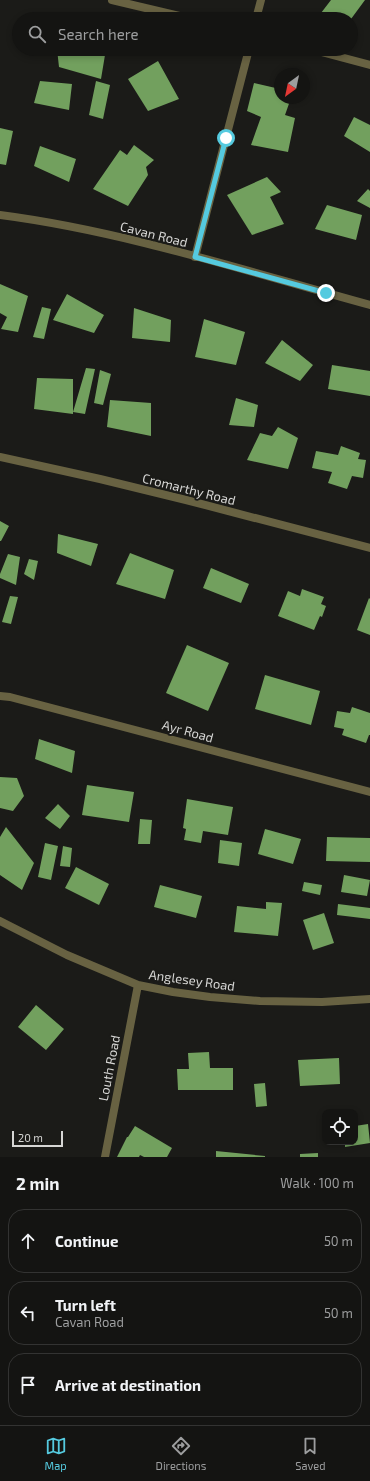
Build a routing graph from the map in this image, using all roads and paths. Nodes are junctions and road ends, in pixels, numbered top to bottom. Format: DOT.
graph roads {
  1 [pos="112,0"];
  2 [pos="261,0"];
  3 [pos="163,12"];
  4 [pos="258,12"];
  5 [pos="247,56"];
  6 [pos="336,56"];
  7 [pos="370,65"];
  8 [pos="0,215"];
  9 [pos="195,257"];
  10 [pos="370,305"];
  11 [pos="0,457"];
  12 [pos="370,548"];
  13 [pos="0,696"];
  14 [pos="370,792"];
  15 [pos="0,921"];
  16 [pos="138,985"];
  17 [pos="370,999"];
  18 [pos="105,1157"];
  1 -- 3 [label="street"];
  2 -- 4 [label="street"];
  5 -- 9 [label="street"];
  6 -- 7 [label="street"];
  8 -- 9 [label="street, Cavan Road"];
  9 -- 10 [label="street, Cavan Road"];
  11 -- 12 [label="street, Cromarthy Road"];
  13 -- 14 [label="street, Ayr Road"];
  15 -- 16 [label="street, Anglesey Road"];
  16 -- 17 [label="street, Anglesey Road"];
  16 -- 18 [label="street, Louth Road"];
}
